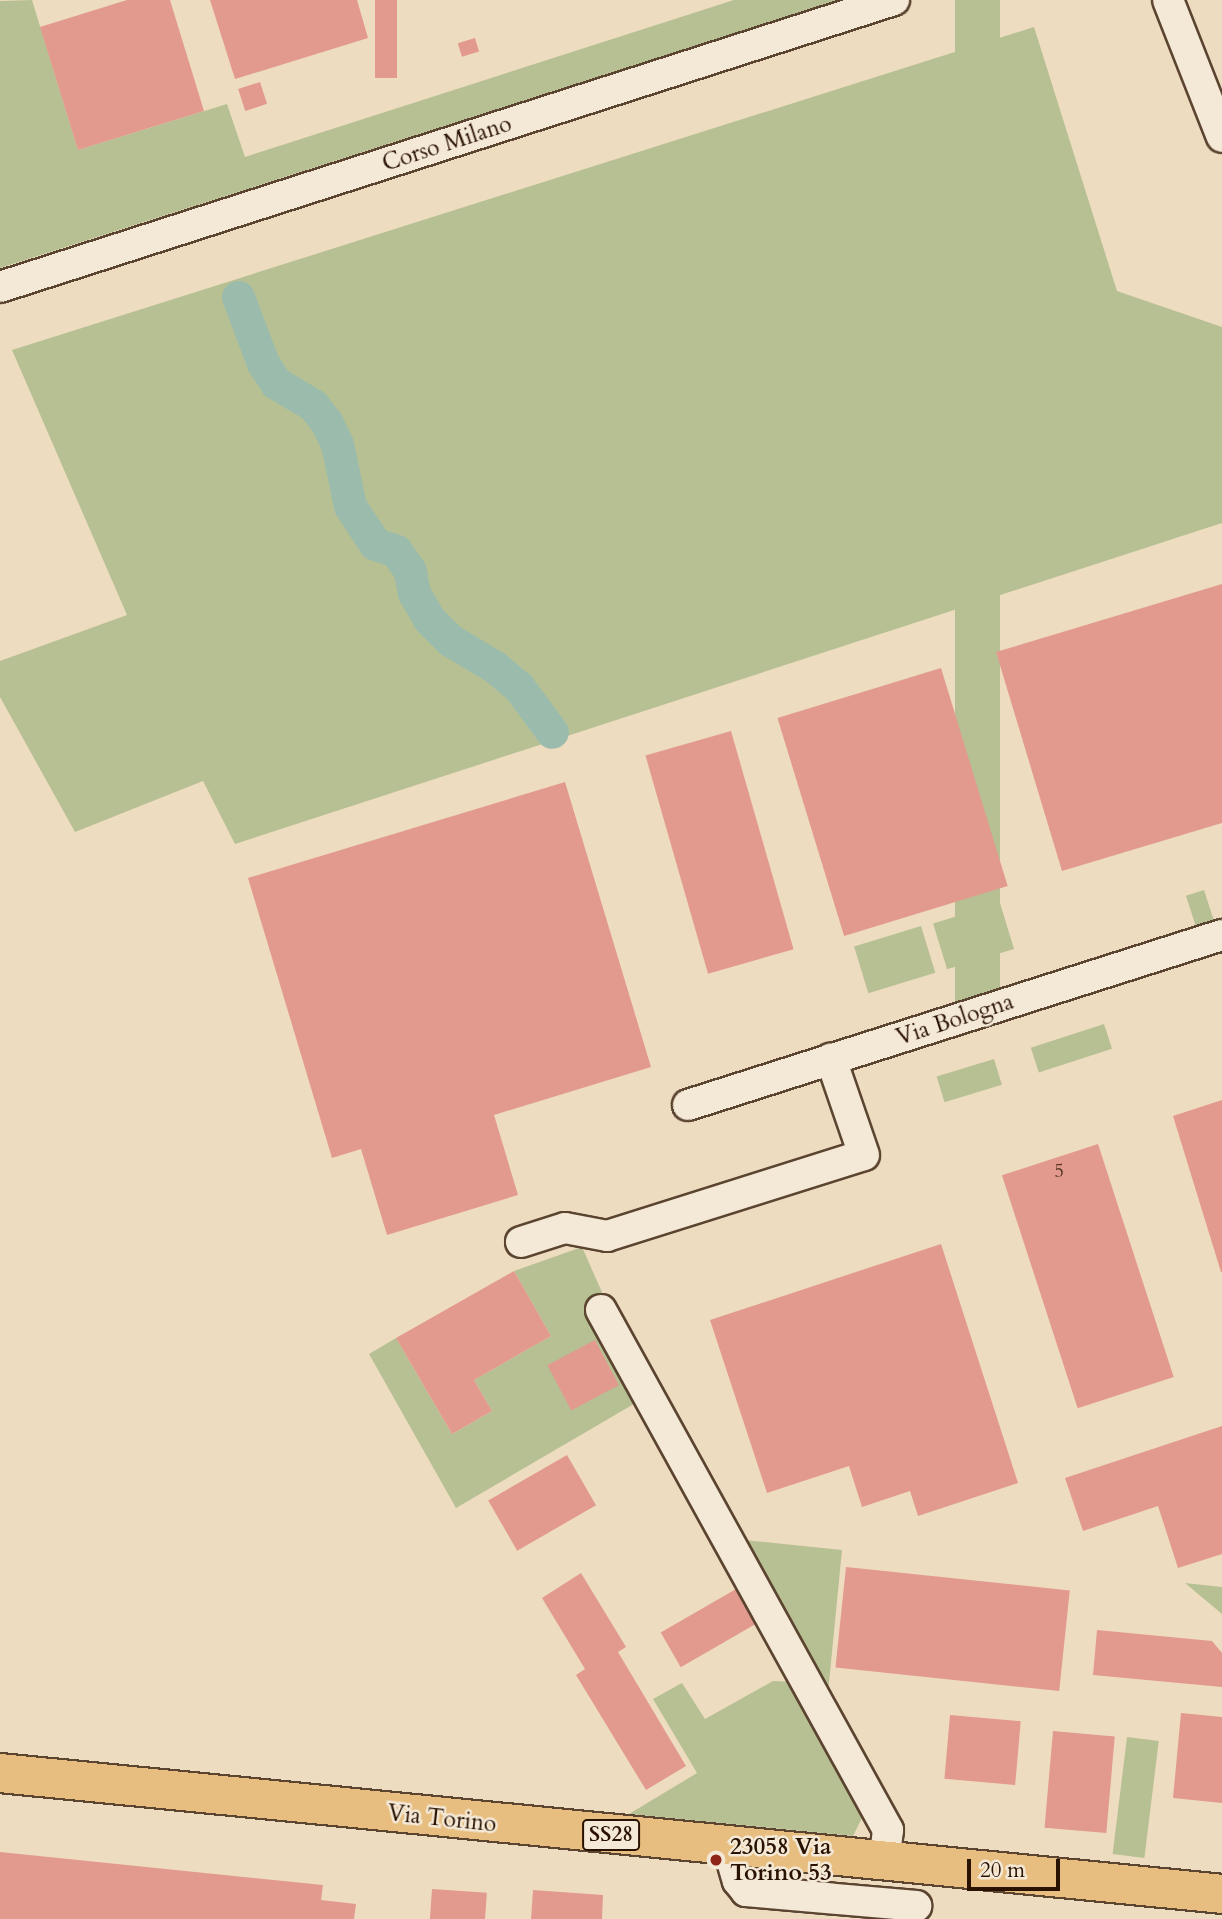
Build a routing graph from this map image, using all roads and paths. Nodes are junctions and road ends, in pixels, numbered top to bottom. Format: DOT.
graph roads {
  1 [pos="894,0"];
  2 [pos="1168,0"];
  3 [pos="1222,137"];
  4 [pos="0,287"];
  5 [pos="1222,934"];
  6 [pos="831,1059"];
  7 [pos="688,1105"];
  8 [pos="521,1242"];
  9 [pos="601,1310"];
  10 [pos="7,1772"];
  11 [pos="728,1847"];
  12 [pos="884,1861"];
  13 [pos="1222,1894"];
  14 [pos="916,1906"];
  1 -- 4 [label="street, Corso Milano"];
  2 -- 3 [label="street"];
  5 -- 6 [label="street, Via Bologna"];
  6 -- 7 [label="street, Via Bologna"];
  6 -- 8 [label="street"];
  9 -- 12 [label="street"];
  10 -- 11 [label="main road, Via Torino / SS28"];
  11 -- 12 [label="main road, Via Torino / SS28"];
  11 -- 14 [label="street"];
  12 -- 13 [label="main road, Via Torino / SS28"];
}
